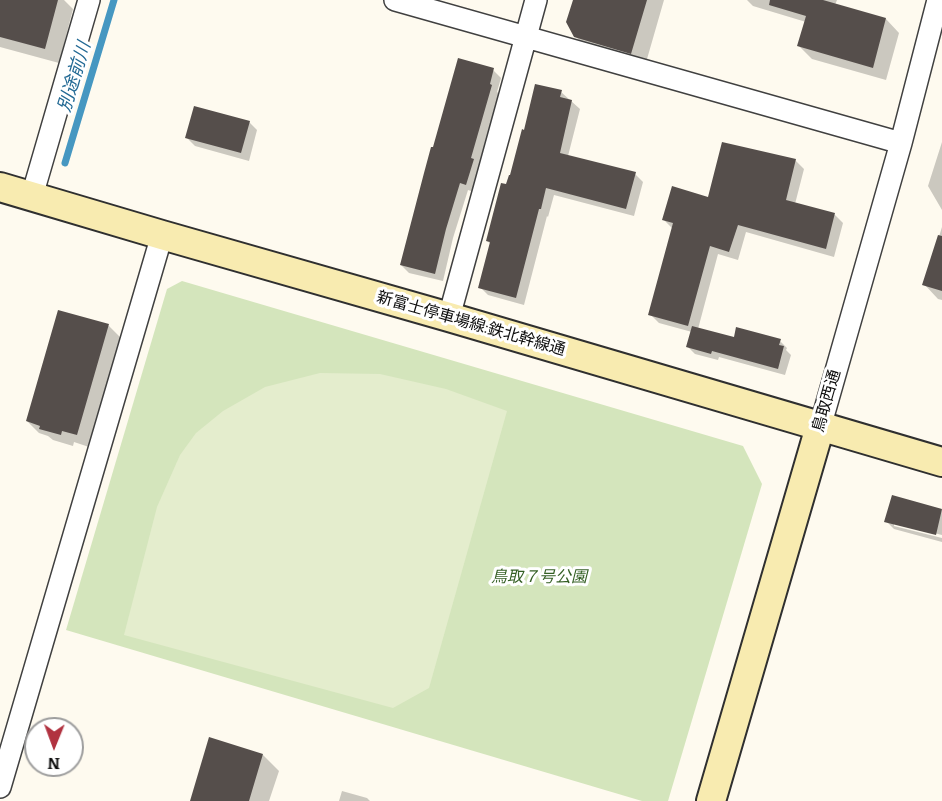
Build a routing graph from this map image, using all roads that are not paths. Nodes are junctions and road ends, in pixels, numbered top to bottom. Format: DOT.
graph roads {
  1 [pos="89,0"];
  2 [pos="395,0"];
  3 [pos="536,0"];
  4 [pos="938,0"];
  5 [pos="526,37"];
  6 [pos="901,143"];
  7 [pos="0,187"];
  8 [pos="32,196"];
  9 [pos="162,235"];
  10 [pos="449,317"];
  11 [pos="820,427"];
  12 [pos="942,462"];
  13 [pos="0,787"];
  14 [pos="711,801"];
  1 -- 8 [label="street"];
  2 -- 5 [label="street"];
  3 -- 5 [label="street"];
  4 -- 6 [label="street, 鳥取西通"];
  5 -- 6 [label="street"];
  5 -- 10 [label="street"];
  6 -- 11 [label="street, 鳥取西通"];
  7 -- 8 [label="main road, 新富士停車場線:鉄北幹線通"];
  8 -- 9 [label="main road, 新富士停車場線:鉄北幹線通"];
  9 -- 10 [label="main road, 新富士停車場線:鉄北幹線通"];
  9 -- 13 [label="street"];
  10 -- 11 [label="main road, 新富士停車場線:鉄北幹線通"];
  11 -- 12 [label="main road, 新富士停車場線:鉄北幹線通"];
  11 -- 14 [label="main road, 鳥取西通"];
}
